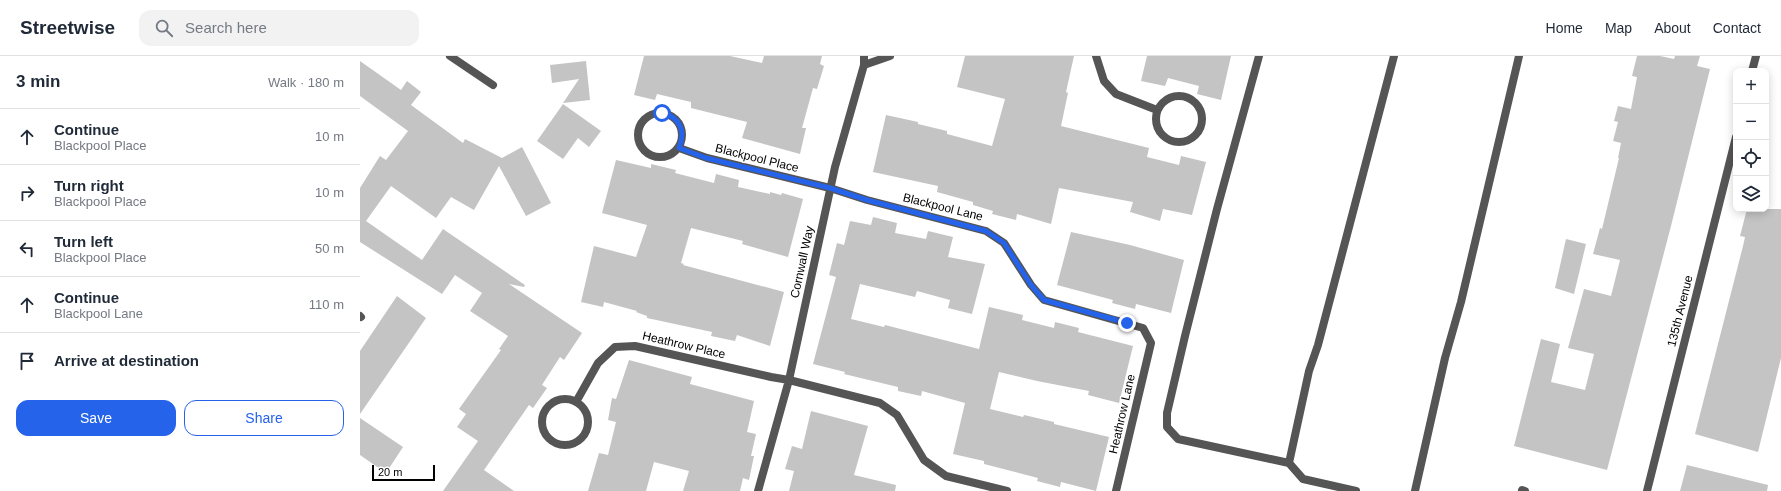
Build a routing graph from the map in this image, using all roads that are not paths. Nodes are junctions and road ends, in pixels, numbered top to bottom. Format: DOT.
graph roads {
  1 [pos="450,56"];
  2 [pos="864,56"];
  3 [pos="890,56"];
  4 [pos="1096,56"];
  5 [pos="1259,56"];
  6 [pos="1394,56"];
  7 [pos="1519,56"];
  8 [pos="1756,56"];
  9 [pos="864,65"];
  10 [pos="1753,68"];
  11 [pos="493,85"];
  12 [pos="1157,110"];
  13 [pos="1735,140"];
  14 [pos="679,148"];
  15 [pos="830,188"];
  16 [pos="1151,342"];
  17 [pos="789,380"];
  18 [pos="576,402"];
  19 [pos="1289,463"];
  20 [pos="758,491"];
  21 [pos="1006,491"];
  22 [pos="1116,491"];
  23 [pos="1356,491"];
  24 [pos="1415,491"];
  25 [pos="1647,491"];
  1 -- 11 [label="street"];
  2 -- 9 [label="street, Cornwall Way"];
  3 -- 9 [label="street"];
  4 -- 12 [label="street"];
  5 -- 19 [label="street"];
  6 -- 19 [label="street"];
  7 -- 24 [label="street"];
  8 -- 10 [label="street"];
  9 -- 15 [label="street, Cornwall Way"];
  12 -- 12 [label="street"];
  13 -- 25 [label="street, 135th Avenue"];
  14 -- 14 [label="street"];
  14 -- 15 [label="street, Blackpool Place"];
  15 -- 16 [label="street, Blackpool Lane"];
  15 -- 17 [label="street, Cornwall Way"];
  16 -- 22 [label="street, Heathrow Lane"];
  17 -- 18 [label="street, Heathrow Place"];
  17 -- 20 [label="street, Cornwall Way"];
  17 -- 21 [label="street"];
  18 -- 18 [label="street"];
  19 -- 23 [label="street"];
}
